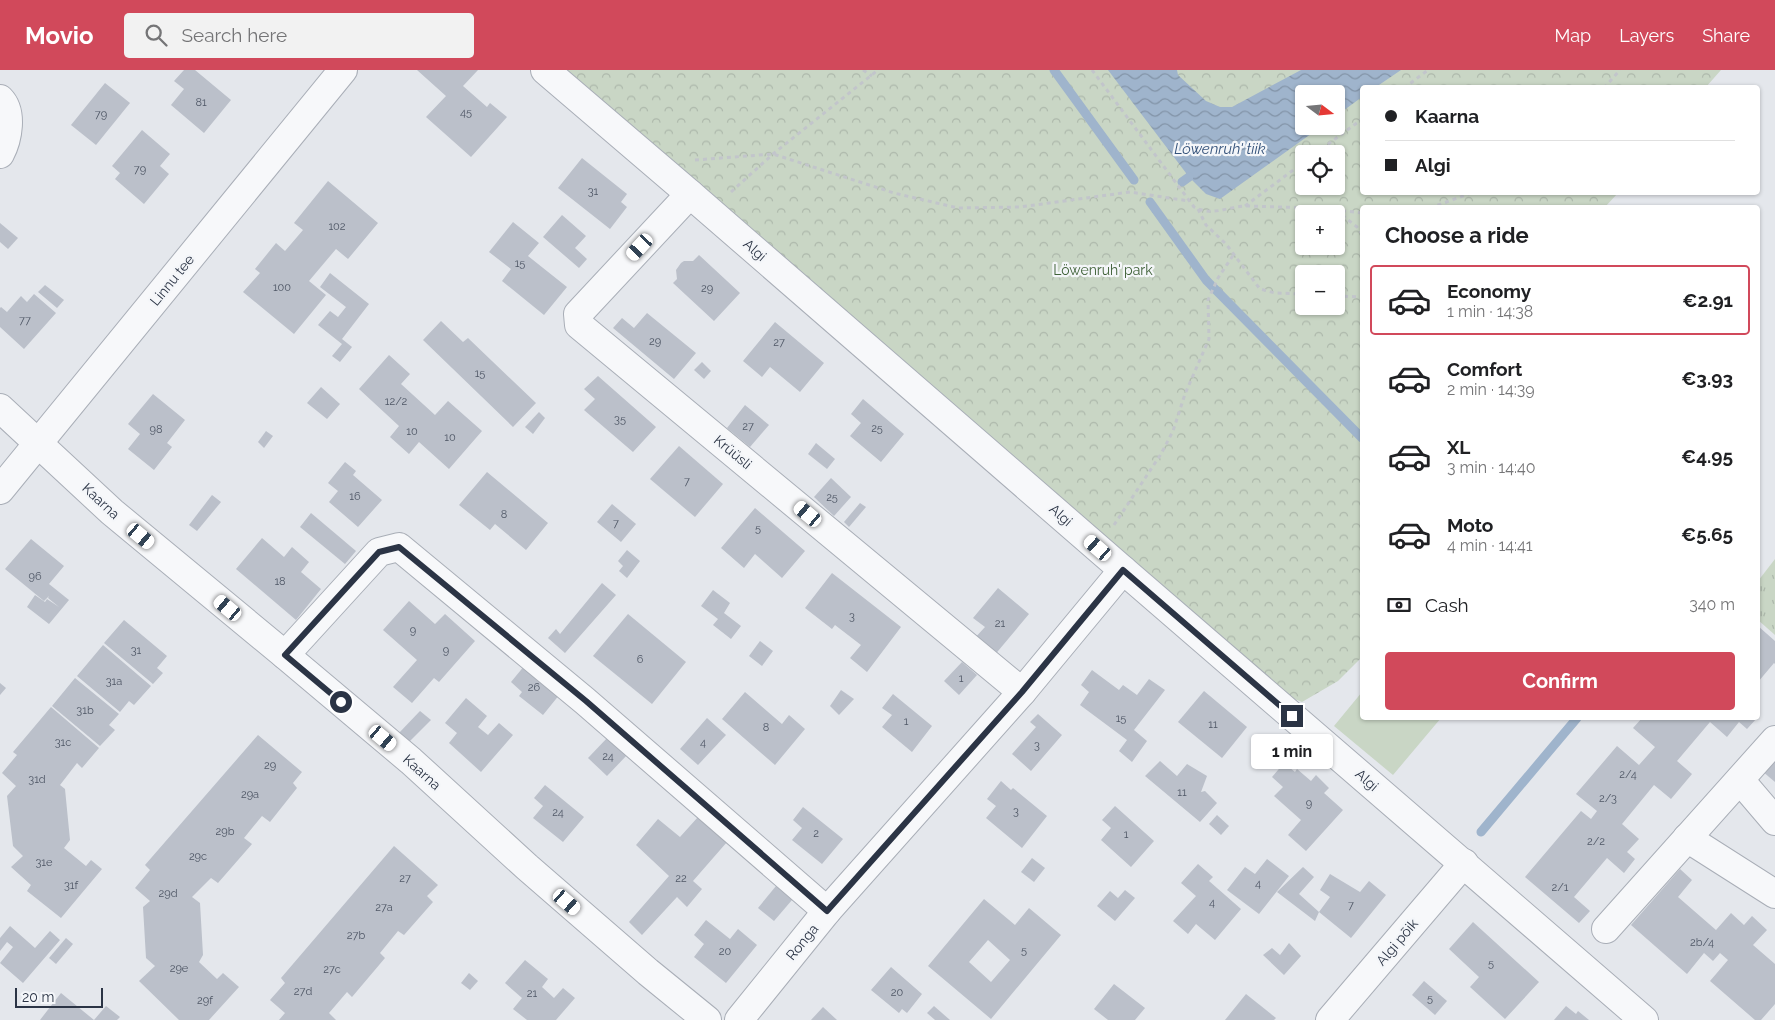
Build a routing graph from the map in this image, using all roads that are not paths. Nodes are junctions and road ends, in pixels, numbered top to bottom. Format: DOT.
graph roads {
  1 [pos="343,70"];
  2 [pos="545,70"];
  3 [pos="0,98"];
  4 [pos="0,154"];
  5 [pos="690,194"];
  6 [pos="0,408"];
  7 [pos="40,443"];
  8 [pos="0,490"];
  9 [pos="1123,570"];
  10 [pos="285,655"];
  11 [pos="1022,692"];
  12 [pos="1775,740"];
  13 [pos="1740,780"];
  14 [pos="1775,822"];
  15 [pos="1687,838"];
  16 [pos="1464,863"];
  17 [pos="1775,894"];
  18 [pos="827,911"];
  19 [pos="1606,929"];
  20 [pos="707,1020"];
  21 [pos="739,1020"];
  22 [pos="1330,1020"];
  23 [pos="1644,1020"];
  1 -- 7 [label="street, Linnu tee"];
  2 -- 5 [label="street, Algi"];
  3 -- 4 [label="street"];
  5 -- 9 [label="street, Algi"];
  5 -- 11 [label="street, Krüüsli"];
  6 -- 7 [label="street, Kaarna"];
  7 -- 8 [label="street, Linnu tee"];
  7 -- 10 [label="street, Kaarna"];
  9 -- 11 [label="street, Ronga"];
  9 -- 16 [label="street, Algi"];
  10 -- 18 [label="street"];
  10 -- 20 [label="street, Kaarna"];
  11 -- 18 [label="street, Ronga"];
  12 -- 13 [label="street"];
  13 -- 14 [label="street"];
  13 -- 15 [label="street"];
  15 -- 17 [label="street"];
  15 -- 19 [label="street"];
  16 -- 22 [label="street, Algi põik"];
  16 -- 23 [label="street, Algi"];
  18 -- 21 [label="street, Ronga"];
}
